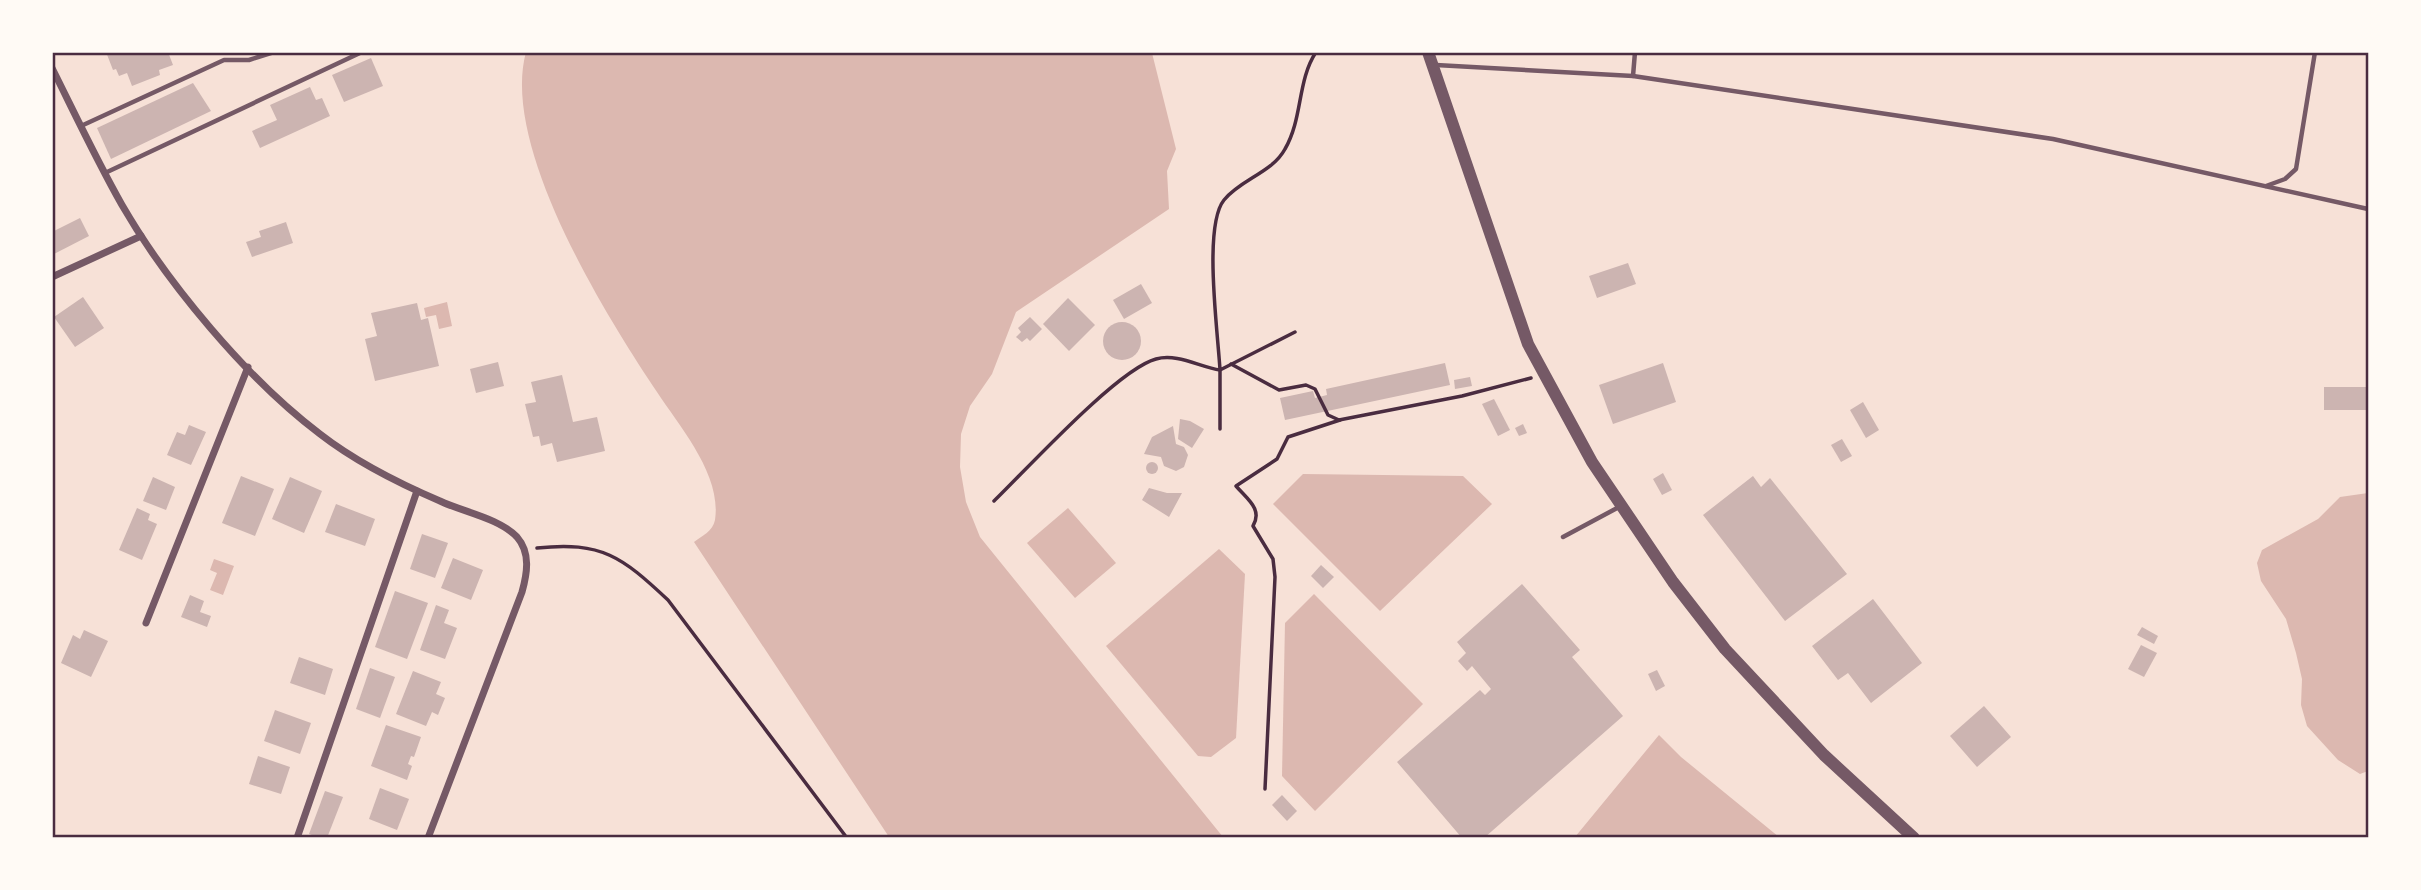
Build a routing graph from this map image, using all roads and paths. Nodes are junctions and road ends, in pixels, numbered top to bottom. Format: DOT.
graph roads {
  1 [pos="274,52"];
  2 [pos="362,52"];
  3 [pos="1316,52"];
  4 [pos="1635,52"];
  5 [pos="2315,52"];
  6 [pos="1430,59"];
  7 [pos="52,68"];
  8 [pos="1633,76"];
  9 [pos="81,125"];
  10 [pos="104,173"];
  11 [pos="2266,186"];
  12 [pos="2368,209"];
  13 [pos="141,236"];
  14 [pos="52,277"];
  15 [pos="1294,332"];
  16 [pos="1231,364"];
  17 [pos="248,367"];
  18 [pos="1220,370"];
  19 [pos="1543,375"];
  20 [pos="1340,420"];
  21 [pos="1220,429"];
  22 [pos="417,491"];
  23 [pos="994,501"];
  24 [pos="1620,506"];
  25 [pos="1563,537"];
  26 [pos="525,550"];
  27 [pos="146,623"];
  28 [pos="1265,789"];
  29 [pos="297,838"];
  30 [pos="428,838"];
  31 [pos="848,838"];
  32 [pos="1914,838"];
  1 -- 9 [label="lane"];
  2 -- 10 [label="lane"];
  3 -- 18 [label="path"];
  4 -- 8 [label="lane"];
  5 -- 11 [label="lane"];
  6 -- 8 [label="lane"];
  6 -- 19 [label="street"];
  7 -- 9 [label="street"];
  8 -- 11 [label="lane"];
  9 -- 10 [label="street"];
  10 -- 13 [label="street"];
  11 -- 12 [label="lane"];
  13 -- 14 [label="street"];
  13 -- 17 [label="street"];
  15 -- 16 [label="path"];
  16 -- 18 [label="path"];
  16 -- 20 [label="path"];
  17 -- 22 [label="street"];
  17 -- 27 [label="street"];
  18 -- 21 [label="path"];
  18 -- 23 [label="path"];
  19 -- 20 [label="path"];
  19 -- 24 [label="street"];
  20 -- 28 [label="path"];
  22 -- 26 [label="street"];
  22 -- 29 [label="street"];
  24 -- 25 [label="lane"];
  24 -- 32 [label="street"];
  26 -- 30 [label="street"];
  26 -- 31 [label="path"];
}
